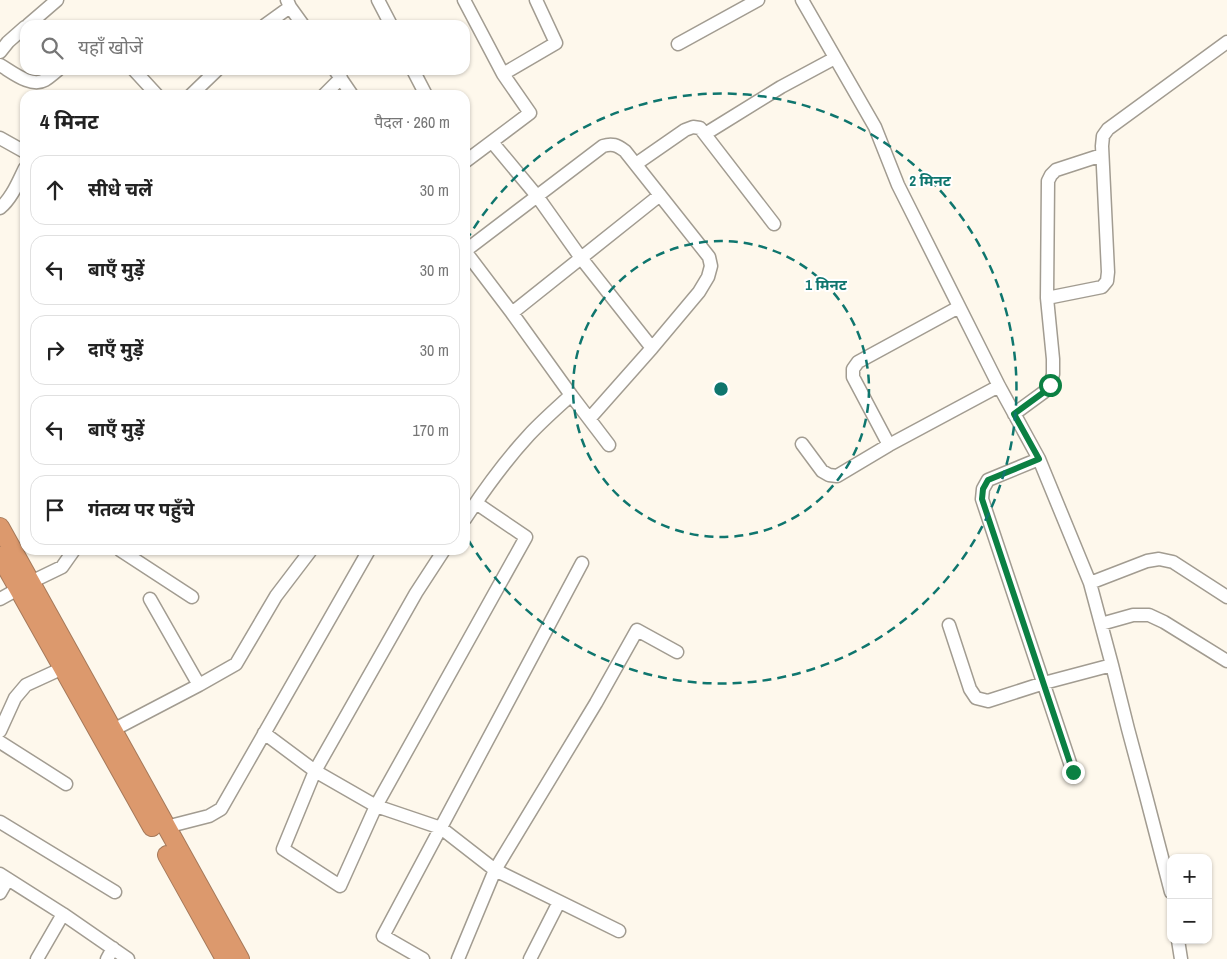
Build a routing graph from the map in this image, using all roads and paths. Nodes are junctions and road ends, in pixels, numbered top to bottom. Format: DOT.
graph roads {
  1 [pos="58,0"];
  2 [pos="378,0"];
  3 [pos="464,0"];
  4 [pos="536,0"];
  5 [pos="758,0"];
  6 [pos="802,0"];
  7 [pos="289,3"];
  8 [pos="33,20"];
  9 [pos="270,20"];
  10 [pos="300,20"];
  11 [pos="388,20"];
  12 [pos="20,31"];
  13 [pos="1227,42"];
  14 [pos="678,44"];
  15 [pos="0,52"];
  16 [pos="836,58"];
  17 [pos="0,65"];
  18 [pos="503,74"];
  19 [pos="52,75"];
  20 [pos="139,75"];
  21 [pos="212,75"];
  22 [pos="337,75"];
  23 [pos="339,75"];
  24 [pos="416,75"];
  25 [pos="152,90"];
  26 [pos="195,90"];
  27 [pos="327,90"];
  28 [pos="349,90"];
  29 [pos="423,90"];
  30 [pos="705,134"];
  31 [pos="0,138"];
  32 [pos="492,142"];
  33 [pos="20,149"];
  34 [pos="1102,155"];
  35 [pos="470,157"];
  36 [pos="636,164"];
  37 [pos="20,178"];
  38 [pos="660,195"];
  39 [pos="537,196"];
  40 [pos="0,208"];
  41 [pos="774,224"];
  42 [pos="470,247"];
  43 [pos="470,258"];
  44 [pos="581,258"];
  45 [pos="1047,298"];
  46 [pos="959,307"];
  47 [pos="512,313"];
  48 [pos="652,348"];
  49 [pos="998,386"];
  50 [pos="571,395"];
  51 [pos="1014,414"];
  52 [pos="590,418"];
  53 [pos="802,444"];
  54 [pos="609,445"];
  55 [pos="889,445"];
  56 [pos="1039,459"];
  57 [pos="476,503"];
  58 [pos="470,512"];
  59 [pos="0,527"];
  60 [pos="70,555"];
  61 [pos="128,555"];
  62 [pos="307,555"];
  63 [pos="366,555"];
  64 [pos="441,555"];
  65 [pos="0,556"];
  66 [pos="582,564"];
  67 [pos="1090,583"];
  68 [pos="25,585"];
  69 [pos="192,597"];
  70 [pos="1227,597"];
  71 [pos="0,599"];
  72 [pos="150,599"];
  73 [pos="1101,624"];
  74 [pos="949,625"];
  75 [pos="678,652"];
  76 [pos="1227,661"];
  77 [pos="1112,665"];
  78 [pos="62,668"];
  79 [pos="1044,683"];
  80 [pos="199,685"];
  81 [pos="113,730"];
  82 [pos="0,731"];
  83 [pos="264,734"];
  84 [pos="0,742"];
  85 [pos="314,771"];
  86 [pos="1073,772"];
  87 [pos="66,784"];
  88 [pos="376,806"];
  89 [pos="0,822"];
  90 [pos="166,827"];
  91 [pos="441,828"];
  92 [pos="495,870"];
  93 [pos="4,877"];
  94 [pos="1167,877"];
  95 [pos="115,892"];
  96 [pos="0,893"];
  97 [pos="559,902"];
  98 [pos="64,914"];
  99 [pos="619,931"];
  100 [pos="1179,944"];
  101 [pos="110,954"];
  102 [pos="38,959"];
  103 [pos="128,959"];
  104 [pos="225,959"];
  105 [pos="240,959"];
  106 [pos="423,959"];
  107 [pos="458,959"];
  108 [pos="530,959"];
  109 [pos="1181,959"];
  1 -- 8 [label="street"];
  2 -- 11 [label="street"];
  3 -- 18 [label="street"];
  4 -- 18 [label="street"];
  5 -- 14 [label="street"];
  6 -- 16 [label="street"];
  7 -- 9 [label="street"];
  7 -- 10 [label="street"];
  12 -- 15 [label="street"];
  13 -- 34 [label="street"];
  16 -- 30 [label="street"];
  16 -- 46 [label="street"];
  17 -- 19 [label="street"];
  18 -- 32 [label="street"];
  20 -- 25 [label="street"];
  21 -- 26 [label="street"];
  22 -- 27 [label="street"];
  23 -- 28 [label="street"];
  24 -- 29 [label="street"];
  30 -- 36 [label="street"];
  30 -- 41 [label="street"];
  31 -- 33 [label="street"];
  32 -- 35 [label="street"];
  32 -- 39 [label="street"];
  34 -- 45 [label="street"];
  34 -- 45 [label="street"];
  36 -- 38 [label="street"];
  36 -- 39 [label="street"];
  37 -- 40 [label="street"];
  38 -- 44 [label="street"];
  38 -- 48 [label="street"];
  39 -- 42 [label="street"];
  39 -- 44 [label="street"];
  43 -- 47 [label="street"];
  44 -- 47 [label="street"];
  44 -- 48 [label="street"];
  45 -- 51 [label="street"];
  46 -- 49 [label="street"];
  46 -- 55 [label="street"];
  47 -- 50 [label="street"];
  48 -- 52 [label="street"];
  49 -- 51 [label="street"];
  49 -- 55 [label="street"];
  50 -- 52 [label="street"];
  50 -- 57 [label="street"];
  51 -- 56 [label="street"];
  52 -- 54 [label="street"];
  53 -- 55 [label="street"];
  56 -- 67 [label="street"];
  56 -- 79 [label="street"];
  57 -- 58 [label="street"];
  57 -- 88 [label="street"];
  59 -- 68 [label="highway"];
  60 -- 68 [label="street"];
  61 -- 69 [label="street"];
  62 -- 80 [label="street"];
  63 -- 83 [label="street"];
  64 -- 85 [label="street"];
  65 -- 68 [label="highway"];
  66 -- 91 [label="street"];
  67 -- 70 [label="street"];
  67 -- 73 [label="street"];
  68 -- 71 [label="street"];
  68 -- 78 [label="highway"];
  68 -- 81 [label="highway"];
  72 -- 80 [label="street"];
  73 -- 76 [label="street"];
  73 -- 77 [label="street"];
  74 -- 79 [label="street"];
  75 -- 92 [label="street"];
  77 -- 79 [label="street"];
  77 -- 94 [label="street"];
  78 -- 82 [label="street"];
  78 -- 104 [label="highway"];
  79 -- 86 [label="street"];
  80 -- 81 [label="street"];
  81 -- 90 [label="highway"];
  83 -- 85 [label="street"];
  83 -- 90 [label="street"];
  84 -- 87 [label="street"];
  85 -- 88 [label="street"];
  85 -- 88 [label="street"];
  88 -- 91 [label="street"];
  89 -- 95 [label="street"];
  90 -- 105 [label="highway"];
  91 -- 92 [label="street"];
  91 -- 106 [label="street"];
  92 -- 97 [label="street"];
  92 -- 107 [label="street"];
  93 -- 96 [label="street"];
  93 -- 98 [label="street"];
  97 -- 99 [label="street"];
  97 -- 108 [label="street"];
  98 -- 101 [label="street"];
  98 -- 102 [label="street"];
  100 -- 109 [label="street"];
  101 -- 103 [label="street"];
}
